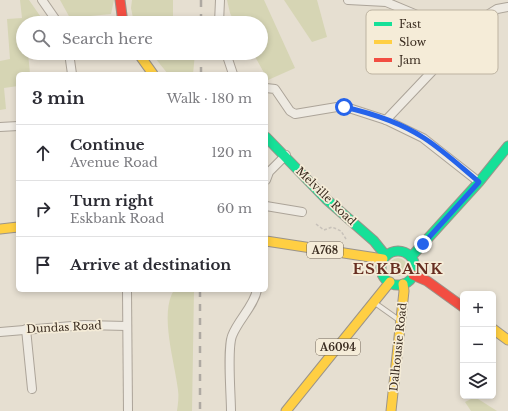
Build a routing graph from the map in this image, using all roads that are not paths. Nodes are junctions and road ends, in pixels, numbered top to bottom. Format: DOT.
graph roads {
  1 [pos="42,0"];
  2 [pos="120,0"];
  3 [pos="220,0"];
  4 [pos="348,0"];
  5 [pos="508,7"];
  6 [pos="405,10"];
  7 [pos="495,10"];
  8 [pos="53,16"];
  9 [pos="122,16"];
  10 [pos="219,16"];
  11 [pos="70,60"];
  12 [pos="143,60"];
  13 [pos="228,60"];
  14 [pos="72,72"];
  15 [pos="152,72"];
  16 [pos="232,72"];
  17 [pos="430,74"];
  18 [pos="268,88"];
  19 [pos="386,120"];
  20 [pos="16,126"];
  21 [pos="0,127"];
  22 [pos="268,139"];
  23 [pos="508,146"];
  24 [pos="286,155"];
  25 [pos="268,175"];
  26 [pos="479,182"];
  27 [pos="268,206"];
  28 [pos="302,212"];
  29 [pos="16,227"];
  30 [pos="0,228"];
  31 [pos="268,241"];
  32 [pos="411,257"];
  33 [pos="385,258"];
  34 [pos="413,275"];
  35 [pos="390,282"];
  36 [pos="403,284"];
  37 [pos="127,292"];
  38 [pos="256,292"];
  39 [pos="374,302"];
  40 [pos="460,305"];
  41 [pos="401,322"];
  42 [pos="127,326"];
  43 [pos="26,329"];
  44 [pos="496,331"];
  45 [pos="0,332"];
  46 [pos="508,340"];
  47 [pos="32,389"];
  48 [pos="128,411"];
  49 [pos="231,411"];
  50 [pos="286,411"];
  51 [pos="391,411"];
  1 -- 8 [label="street"];
  2 -- 9 [label="main road"];
  3 -- 10 [label="street"];
  4 -- 6 [label="street"];
  5 -- 7 [label="street"];
  11 -- 14 [label="street"];
  12 -- 15 [label="main road"];
  13 -- 16 [label="street"];
  17 -- 19 [label="street"];
  18 -- 19 [label="street"];
  19 -- 26 [label="street"];
  20 -- 21 [label="street"];
  22 -- 24 [label="main road, Melville Road"];
  23 -- 26 [label="main road"];
  24 -- 25 [label="street"];
  24 -- 33 [label="main road, Melville Road"];
  26 -- 32 [label="main road"];
  27 -- 28 [label="street"];
  29 -- 30 [label="main road"];
  31 -- 33 [label="main road, A768"];
  32 -- 33 [label="main road"];
  32 -- 34 [label="main road"];
  33 -- 35 [label="main road"];
  34 -- 36 [label="main road"];
  34 -- 40 [label="main road"];
  35 -- 36 [label="main road"];
  35 -- 39 [label="main road, A6094"];
  36 -- 41 [label="main road, Dalhousie Road"];
  37 -- 42 [label="street"];
  38 -- 49 [label="street"];
  39 -- 41 [label="lane"];
  39 -- 50 [label="main road, A6094"];
  41 -- 51 [label="main road, Dalhousie Road"];
  42 -- 43 [label="street, Dundas Road"];
  42 -- 48 [label="street"];
  43 -- 45 [label="street, Dundas Road"];
  43 -- 47 [label="street"];
  44 -- 46 [label="main road"];
}
